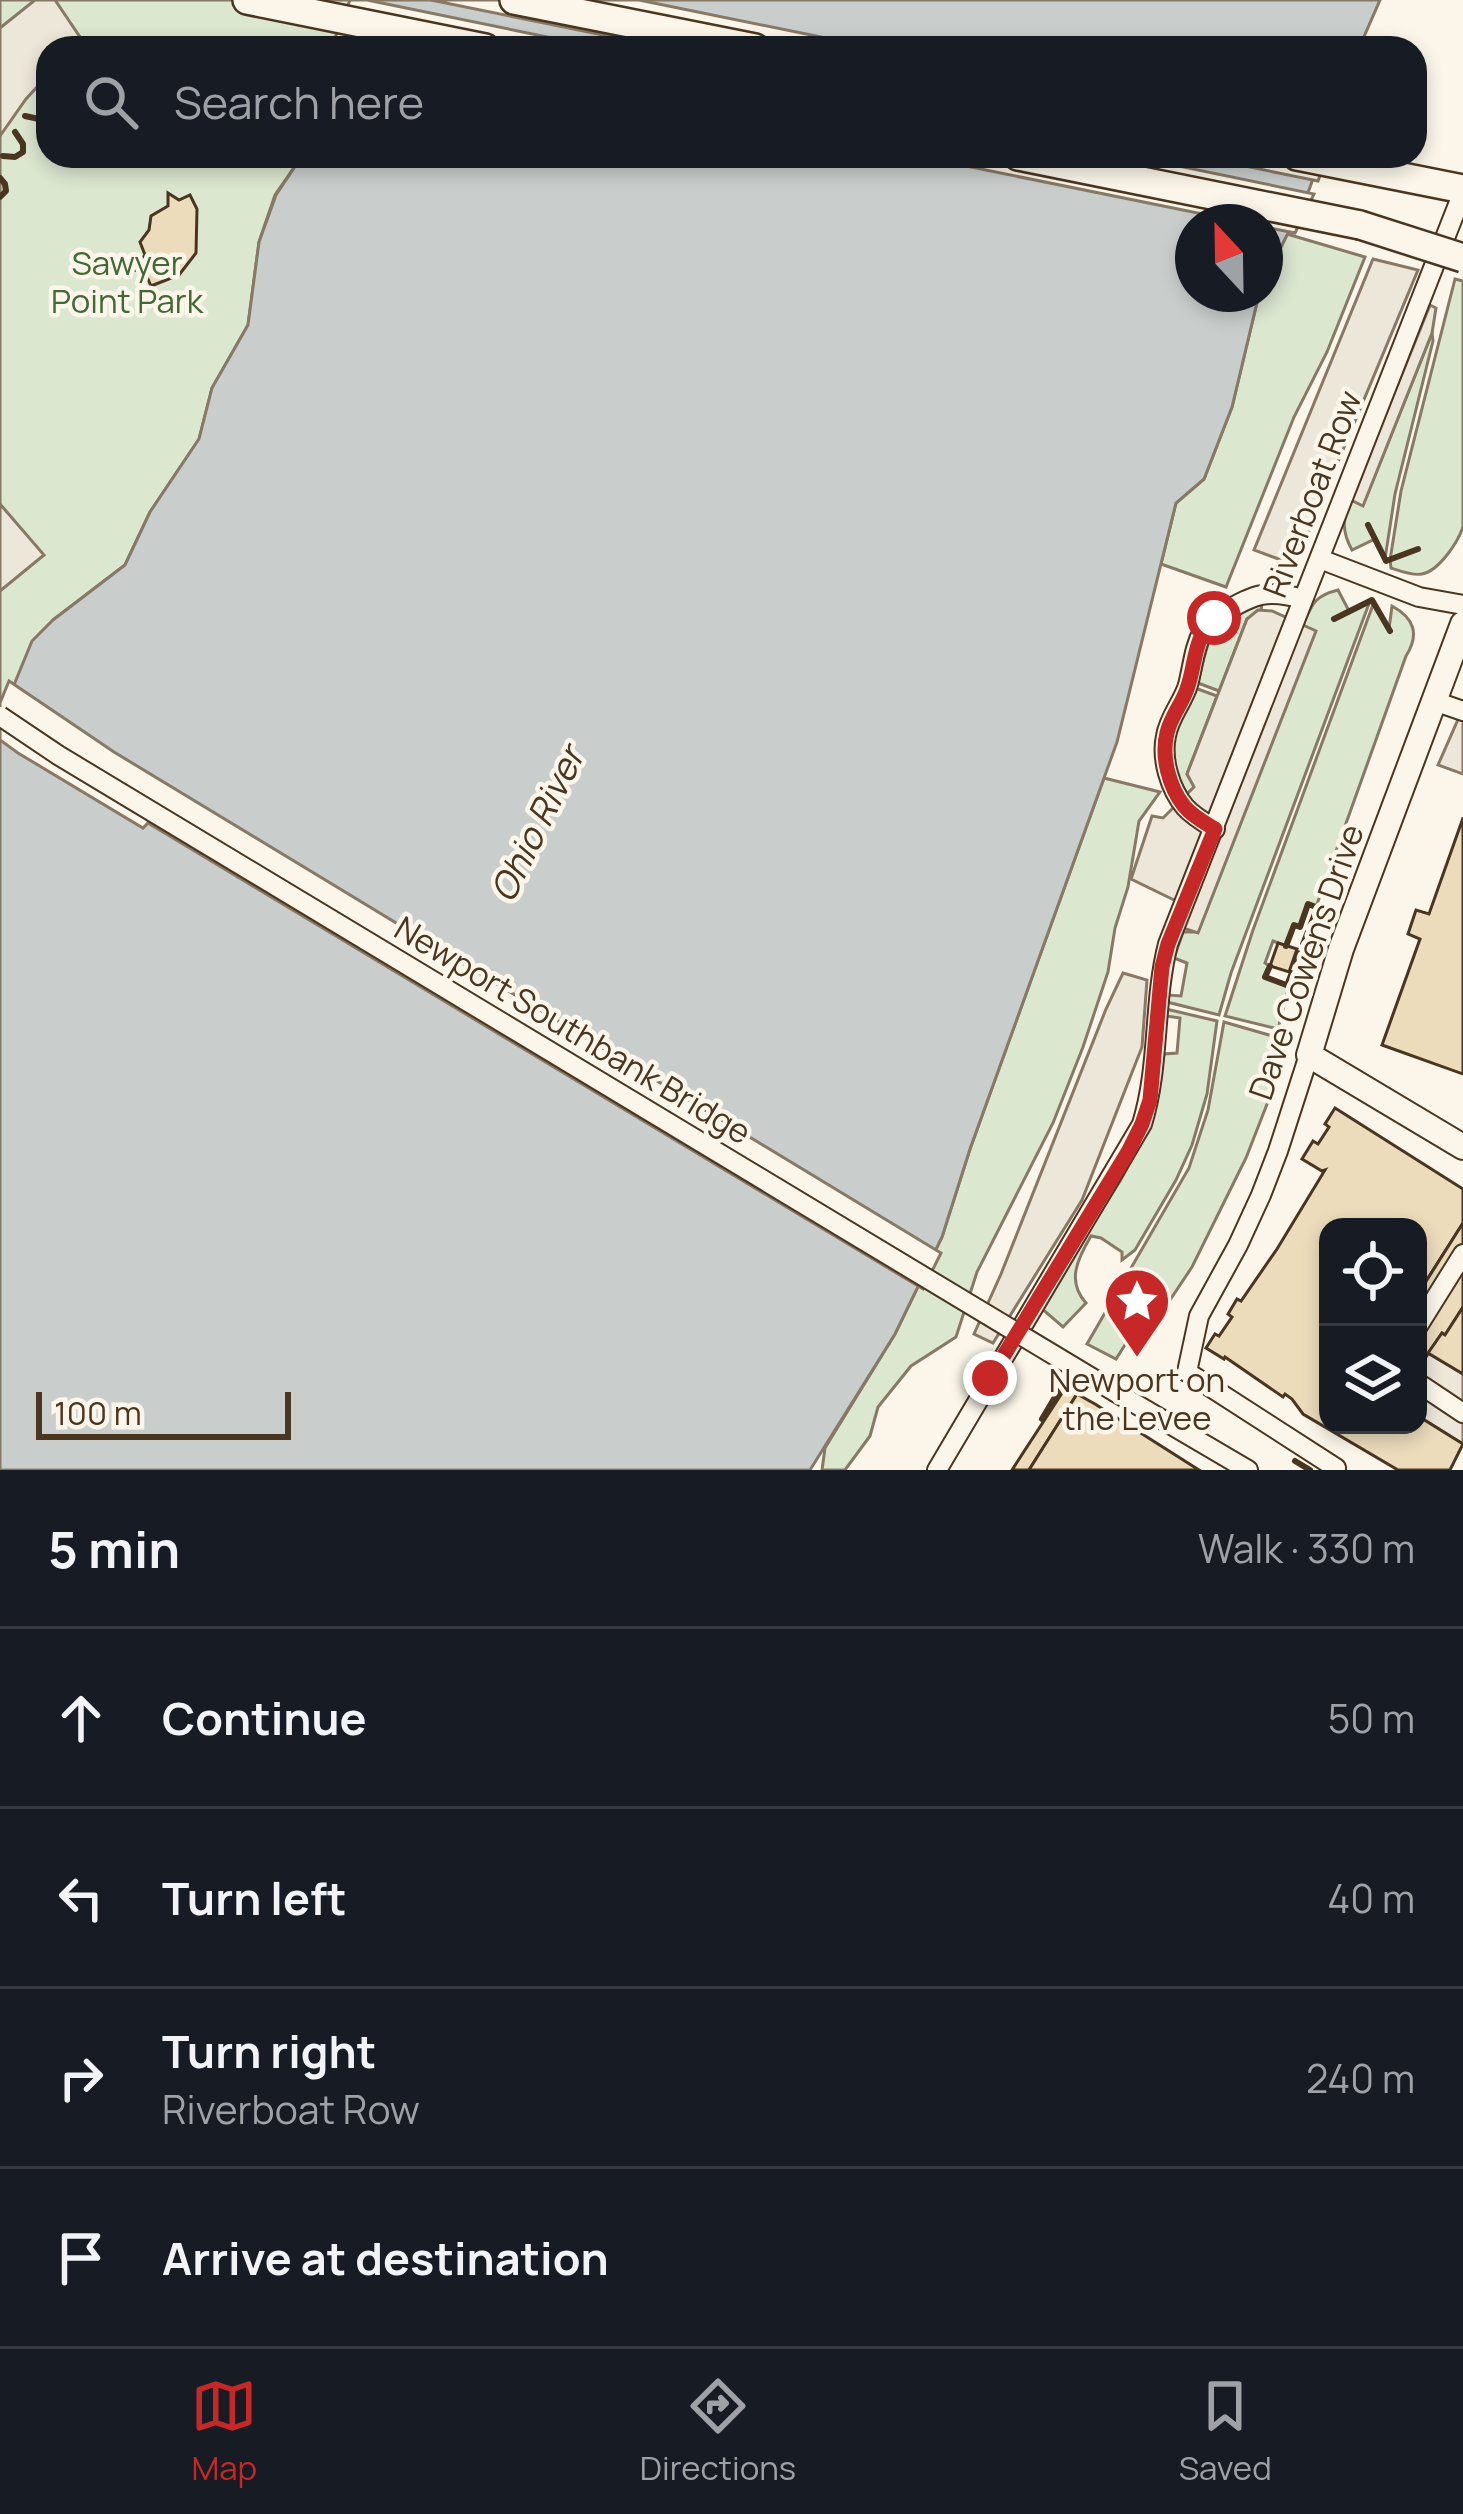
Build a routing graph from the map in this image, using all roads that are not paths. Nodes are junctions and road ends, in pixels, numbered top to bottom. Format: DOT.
graph roads {
  1 [pos="248,0"];
  2 [pos="514,0"];
  3 [pos="426,36"];
  4 [pos="695,36"];
  5 [pos="1077,168"];
  6 [pos="1356,168"];
  7 [pos="1463,190"];
  8 [pos="1360,225"];
  9 [pos="1463,248"];
  10 [pos="1463,258"];
  11 [pos="1320,559"];
  12 [pos="1303,599"];
  13 [pos="1463,604"];
  14 [pos="1463,624"];
  15 [pos="1434,701"];
  16 [pos="1463,711"];
  17 [pos="0,716"];
  18 [pos="1215,829"];
  19 [pos="1309,1055"];
  20 [pos="1461,1140"];
  21 [pos="1463,1254"];
  22 [pos="1427,1312"];
  23 [pos="1427,1389"];
  24 [pos="1463,1413"];
  25 [pos="1242,1466"];
  26 [pos="1336,1468"];
  27 [pos="937,1470"];
  1 -- 3 [label="highway"];
  2 -- 4 [label="highway"];
  5 -- 8 [label="highway"];
  6 -- 7 [label="highway"];
  7 -- 11 [label="street, Riverboat Row"];
  8 -- 9 [label="highway, bridge"];
  8 -- 10 [label="highway, bridge"];
  11 -- 12 [label="street, Riverboat Row"];
  11 -- 13 [label="street"];
  12 -- 18 [label="street, Riverboat Row"];
  12 -- 18 [label="street"];
  14 -- 15 [label="main road, Dave Cowens Drive"];
  15 -- 16 [label="street"];
  15 -- 19 [label="main road, Dave Cowens Drive"];
  17 -- 25 [label="street, Newport Southbank Bridge, bridge"];
  18 -- 27 [label="street, Riverboat Row"];
  19 -- 20 [label="main road"];
  19 -- 26 [label="street, Dave Cowens Drive"];
  21 -- 22 [label="street"];
  23 -- 24 [label="street"];
}
